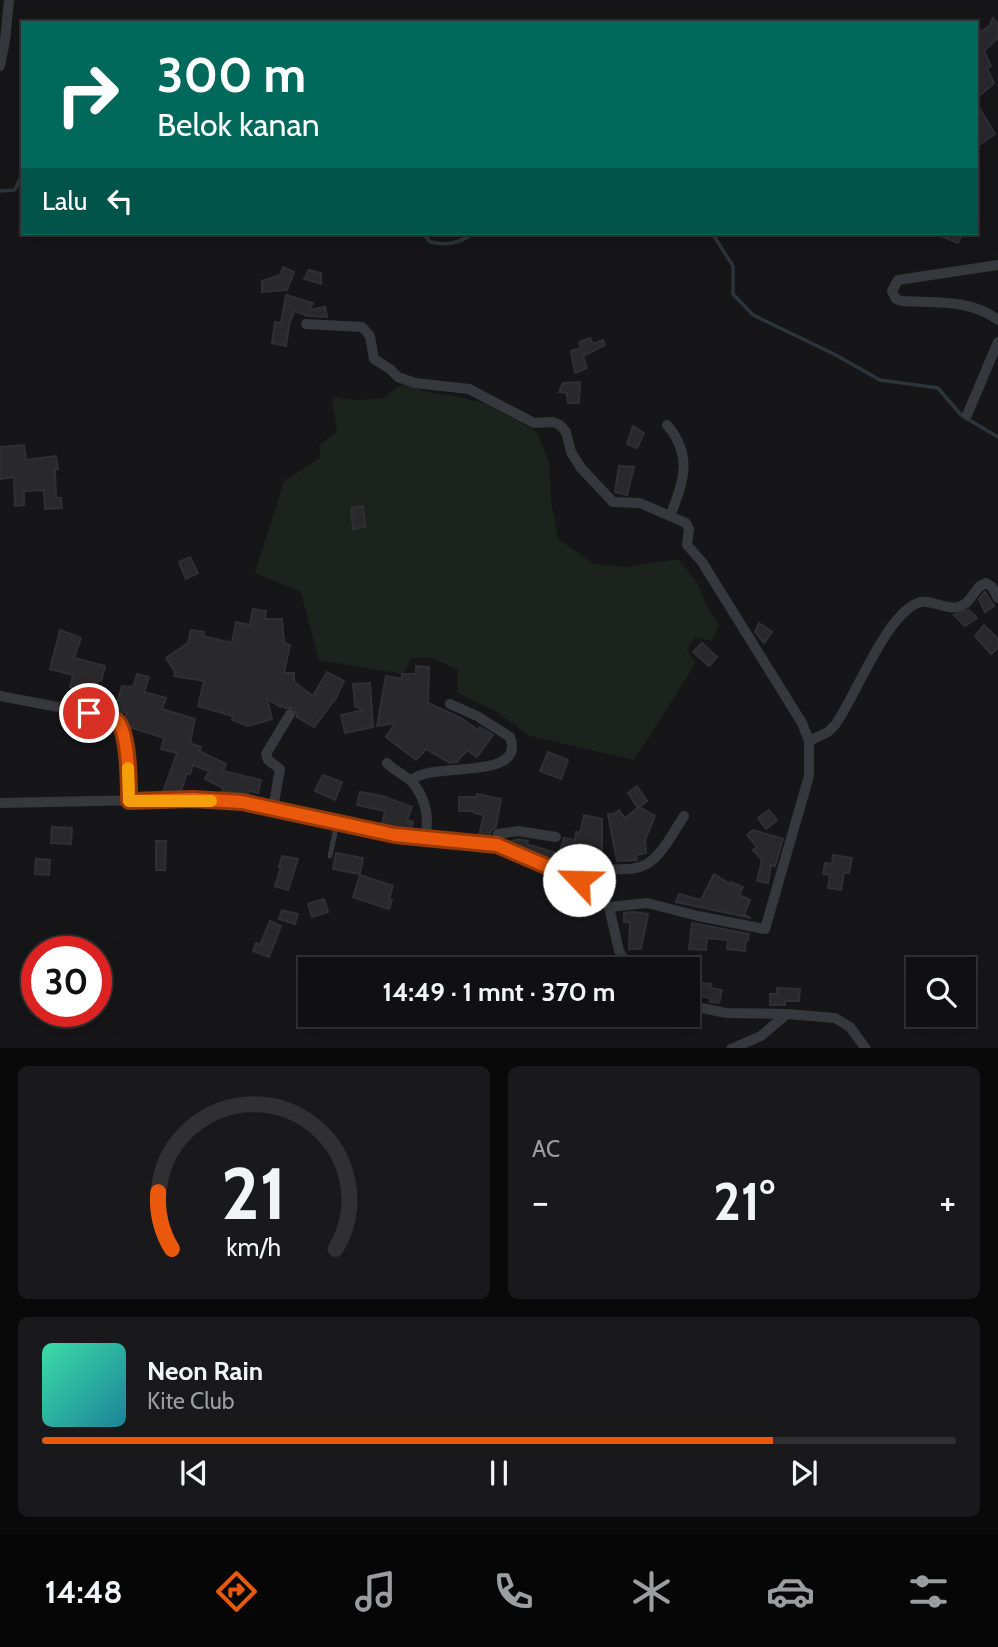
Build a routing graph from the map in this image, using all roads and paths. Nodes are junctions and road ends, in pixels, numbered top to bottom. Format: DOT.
graph roads {
  1 [pos="9,0"];
  2 [pos="0,66"];
  3 [pos="998,265"];
  4 [pos="998,320"];
  5 [pos="306,324"];
  6 [pos="998,342"];
  7 [pos="967,415"];
  8 [pos="667,425"];
  9 [pos="670,516"];
  10 [pos="998,598"];
  11 [pos="0,696"];
  12 [pos="450,704"];
  13 [pos="290,714"];
  14 [pos="809,741"];
  15 [pos="387,763"];
  16 [pos="411,781"];
  17 [pos="129,801"];
  18 [pos="0,803"];
  19 [pos="273,808"];
  20 [pos="684,816"];
  21 [pos="337,824"];
  22 [pos="556,837"];
  23 [pos="425,839"];
  24 [pos="497,845"];
  25 [pos="330,856"];
  26 [pos="579,880"];
  27 [pos="609,907"];
  28 [pos="622,957"];
  29 [pos="700,1008"];
  30 [pos="787,1014"];
  31 [pos="731,1048"];
  32 [pos="866,1048"];
  1 -- 2 [label="street"];
  3 -- 4 [label="street"];
  5 -- 9 [label="street"];
  6 -- 7 [label="street"];
  8 -- 9 [label="street"];
  9 -- 14 [label="street"];
  10 -- 14 [label="street"];
  11 -- 17 [label="street"];
  12 -- 16 [label="street"];
  13 -- 19 [label="street"];
  14 -- 27 [label="street"];
  15 -- 16 [label="street"];
  16 -- 23 [label="street"];
  17 -- 18 [label="street"];
  17 -- 19 [label="street"];
  19 -- 21 [label="street"];
  20 -- 26 [label="street"];
  21 -- 23 [label="street"];
  21 -- 25 [label="lane"];
  22 -- 24 [label="street"];
  23 -- 24 [label="street"];
  24 -- 26 [label="street"];
  26 -- 27 [label="street"];
  27 -- 28 [label="street"];
  29 -- 30 [label="street"];
  30 -- 31 [label="street"];
  30 -- 32 [label="street"];
}
